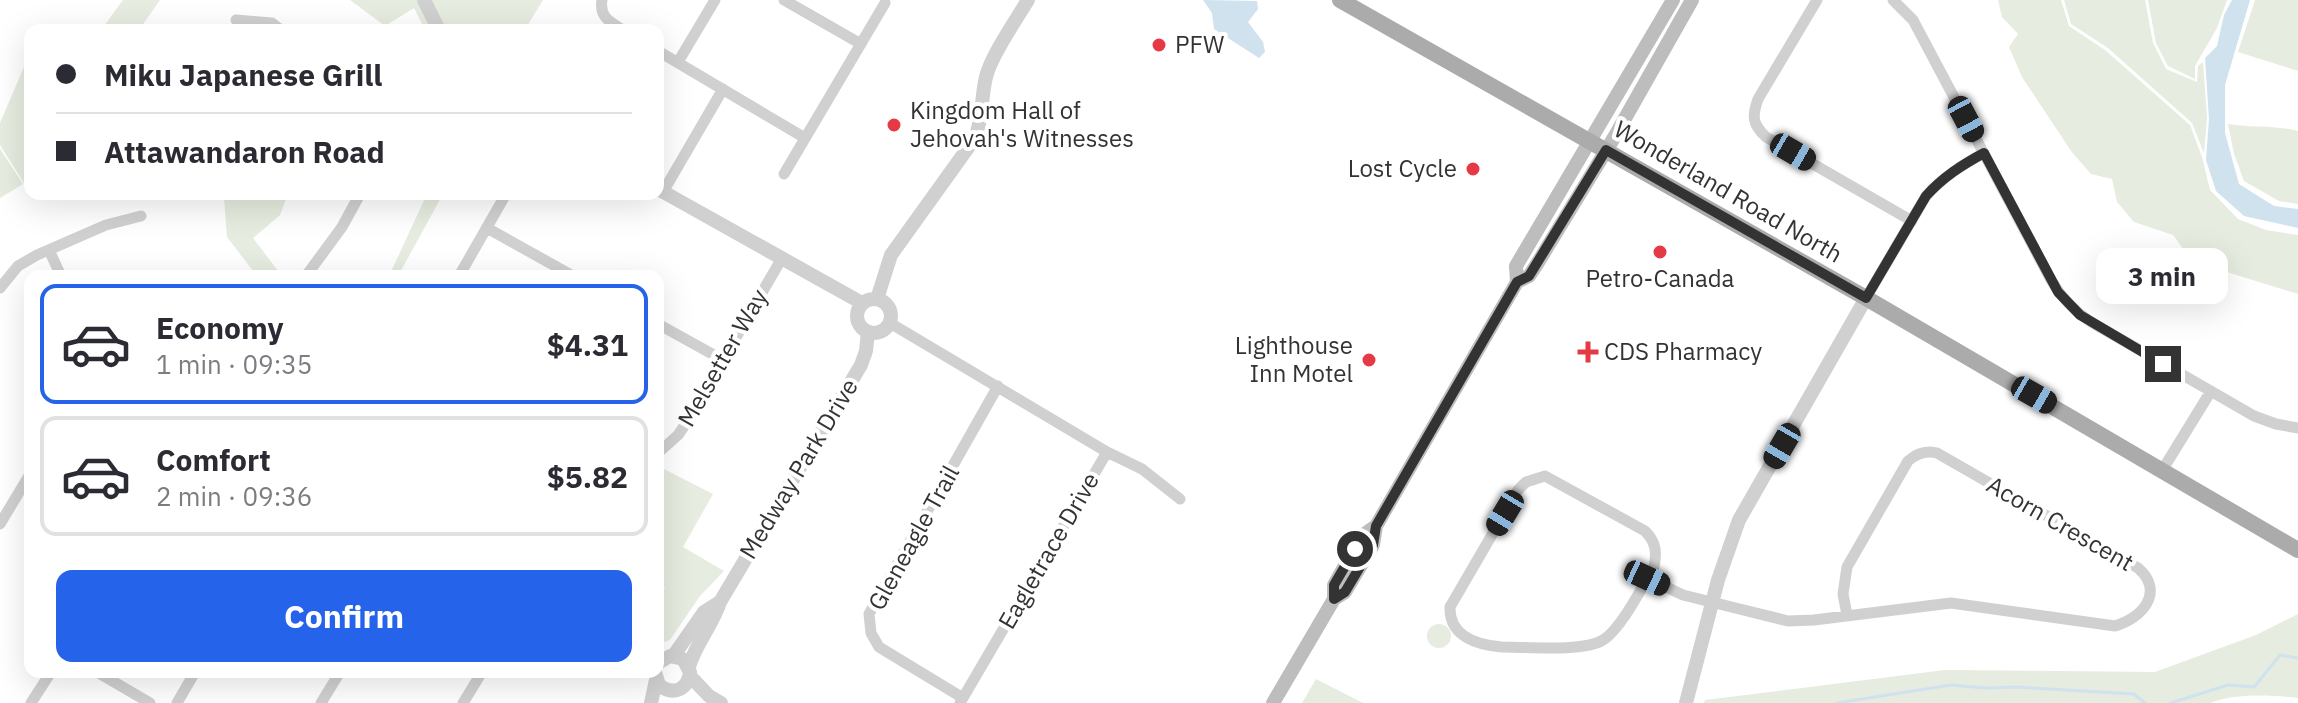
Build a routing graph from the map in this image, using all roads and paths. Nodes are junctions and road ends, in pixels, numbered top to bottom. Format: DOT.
graph roads {
  1 [pos="424,0"];
  2 [pos="602,0"];
  3 [pos="715,0"];
  4 [pos="784,0"];
  5 [pos="1028,0"];
  6 [pos="1340,0"];
  7 [pos="1673,0"];
  8 [pos="1692,0"];
  9 [pos="1817,0"];
  10 [pos="1893,0"];
  11 [pos="885,3"];
  12 [pos="236,20"];
  13 [pos="273,24"];
  14 [pos="436,24"];
  15 [pos="614,24"];
  16 [pos="861,44"];
  17 [pos="664,54"];
  18 [pos="678,62"];
  19 [pos="723,89"];
  20 [pos="805,138"];
  21 [pos="1589,141"];
  22 [pos="1606,150"];
  23 [pos="1984,153"];
  24 [pos="784,174"];
  25 [pos="664,185"];
  26 [pos="664,192"];
  27 [pos="357,200"];
  28 [pos="503,200"];
  29 [pos="141,216"];
  30 [pos="1912,221"];
  31 [pos="487,228"];
  32 [pos="49,250"];
  33 [pos="782,258"];
  34 [pos="58,270"];
  35 [pos="310,270"];
  36 [pos="462,270"];
  37 [pos="562,270"];
  38 [pos="1517,282"];
  39 [pos="0,288"];
  40 [pos="1866,298"];
  41 [pos="870,301"];
  42 [pos="890,323"];
  43 [pos="664,327"];
  44 [pos="868,332"];
  45 [pos="723,360"];
  46 [pos="998,386"];
  47 [pos="2211,391"];
  48 [pos="2298,428"];
  49 [pos="664,448"];
  50 [pos="1107,452"];
  51 [pos="2163,469"];
  52 [pos="24,484"];
  53 [pos="1180,499"];
  54 [pos="0,524"];
  55 [pos="2298,550"];
  56 [pos="1647,578"];
  57 [pos="720,602"];
  58 [pos="1712,603"];
  59 [pos="1847,615"];
  60 [pos="664,657"];
  61 [pos="664,658"];
  62 [pos="690,672"];
  63 [pos="47,678"];
  64 [pos="107,678"];
  65 [pos="192,678"];
  66 [pos="336,678"];
  67 [pos="478,678"];
  68 [pos="655,678"];
  69 [pos="657,678"];
  70 [pos="677,690"];
  71 [pos="715,700"];
  72 [pos="962,700"];
  73 [pos="31,703"];
  74 [pos="150,703"];
  75 [pos="177,703"];
  76 [pos="321,703"];
  77 [pos="463,703"];
  78 [pos="654,703"];
  79 [pos="1273,703"];
  80 [pos="1686,703"];
  1 -- 14 [label="street"];
  2 -- 15 [label="street"];
  3 -- 18 [label="street"];
  4 -- 16 [label="street"];
  5 -- 41 [label="street"];
  6 -- 21 [label="main road, Wonderland Road North"];
  7 -- 21 [label="main road"];
  8 -- 22 [label="main road"];
  9 -- 30 [label="street"];
  10 -- 23 [label="street"];
  11 -- 16 [label="street"];
  12 -- 13 [label="street"];
  16 -- 20 [label="street"];
  17 -- 18 [label="street"];
  18 -- 19 [label="street"];
  19 -- 20 [label="street"];
  19 -- 25 [label="street"];
  20 -- 24 [label="street"];
  21 -- 22 [label="main road, Wonderland Road North"];
  21 -- 38 [label="main road"];
  22 -- 38 [label="main road"];
  22 -- 40 [label="main road, Wonderland Road North"];
  23 -- 30 [label="street"];
  23 -- 47 [label="street"];
  26 -- 33 [label="street"];
  27 -- 35 [label="street"];
  28 -- 31 [label="street"];
  29 -- 32 [label="street"];
  30 -- 40 [label="street"];
  31 -- 36 [label="street"];
  31 -- 37 [label="street"];
  32 -- 34 [label="street"];
  32 -- 39 [label="street"];
  33 -- 41 [label="street"];
  33 -- 45 [label="street, Melsetter Way"];
  38 -- 79 [label="main road"];
  40 -- 51 [label="main road, Wonderland Road North"];
  40 -- 58 [label="street"];
  41 -- 42 [label="street"];
  41 -- 44 [label="street"];
  42 -- 44 [label="street"];
  42 -- 46 [label="street, Eagletrace Drive"];
  43 -- 45 [label="street"];
  44 -- 57 [label="street, Medway Park Drive"];
  45 -- 49 [label="street, Melsetter Way"];
  46 -- 50 [label="street, Eagletrace Drive"];
  46 -- 72 [label="street, Gleneagle Trail"];
  47 -- 48 [label="street"];
  47 -- 51 [label="street"];
  50 -- 53 [label="street"];
  50 -- 72 [label="street, Eagletrace Drive"];
  51 -- 55 [label="main road, Wonderland Road North"];
  52 -- 54 [label="street"];
  56 -- 56 [label="street"];
  56 -- 58 [label="street, Acorn Crescent"];
  57 -- 60 [label="street, Medway Park Drive"];
  57 -- 62 [label="street, Medway Park Drive"];
  58 -- 59 [label="street, Acorn Crescent"];
  58 -- 80 [label="street"];
  59 -- 59 [label="street, Acorn Crescent"];
  61 -- 62 [label="street"];
  62 -- 70 [label="street, Medway Park Drive"];
  62 -- 71 [label="street"];
  63 -- 73 [label="street"];
  64 -- 74 [label="street"];
  65 -- 75 [label="street"];
  66 -- 76 [label="street"];
  67 -- 77 [label="street"];
  68 -- 78 [label="street"];
  69 -- 70 [label="street"];
  70 -- 71 [label="street"];
  70 -- 78 [label="street"];
}
